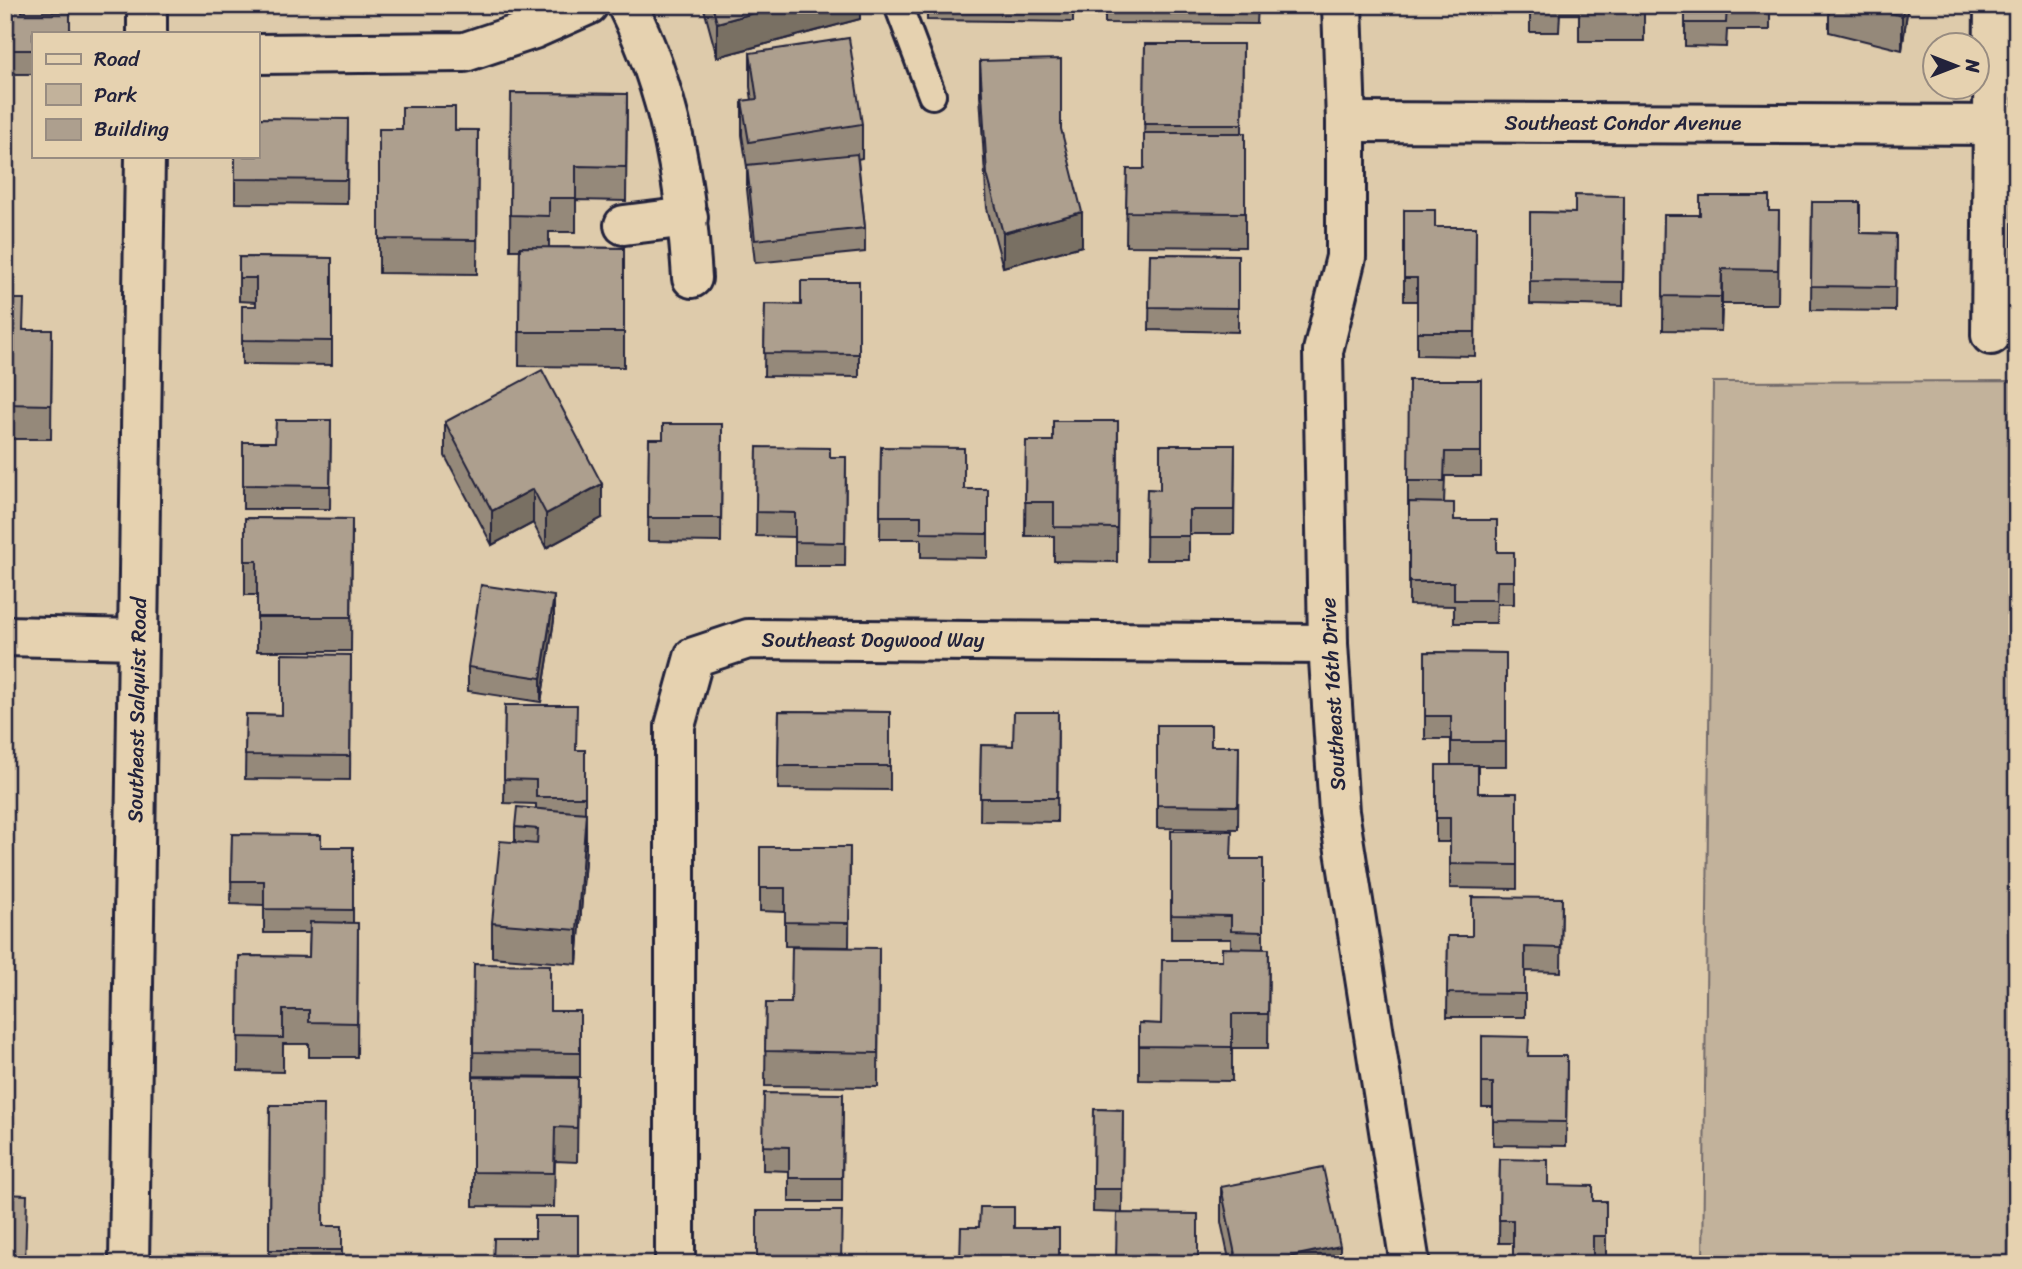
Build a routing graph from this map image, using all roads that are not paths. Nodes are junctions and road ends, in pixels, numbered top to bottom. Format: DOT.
graph roads {
  1 [pos="147,5"];
  2 [pos="588,5"];
  3 [pos="627,5"];
  4 [pos="898,5"];
  5 [pos="1342,5"];
  6 [pos="1994,5"];
  7 [pos="147,32"];
  8 [pos="259,54"];
  9 [pos="932,95"];
  10 [pos="1346,122"];
  11 [pos="2004,126"];
  12 [pos="145,158"];
  13 [pos="688,217"];
  14 [pos="624,225"];
  15 [pos="692,278"];
  16 [pos="1992,335"];
  17 [pos="5,636"];
  18 [pos="138,639"];
  19 [pos="1328,644"];
  20 [pos="129,1264"];
  21 [pos="675,1264"];
  22 [pos="1410,1264"];
  1 -- 7 [label="street"];
  2 -- 8 [label="street"];
  3 -- 13 [label="street"];
  4 -- 9 [label="lane"];
  5 -- 10 [label="street"];
  6 -- 11 [label="street"];
  10 -- 11 [label="street, Southeast Condor Avenue"];
  10 -- 19 [label="street, Southeast 16th Drive"];
  11 -- 16 [label="street"];
  12 -- 18 [label="street, Southeast Salquist Road"];
  13 -- 14 [label="street"];
  13 -- 15 [label="street"];
  17 -- 18 [label="street"];
  18 -- 20 [label="street, Southeast Salquist Road"];
  19 -- 21 [label="street, Southeast Dogwood Way"];
  19 -- 22 [label="street, Southeast 16th Drive"];
}
